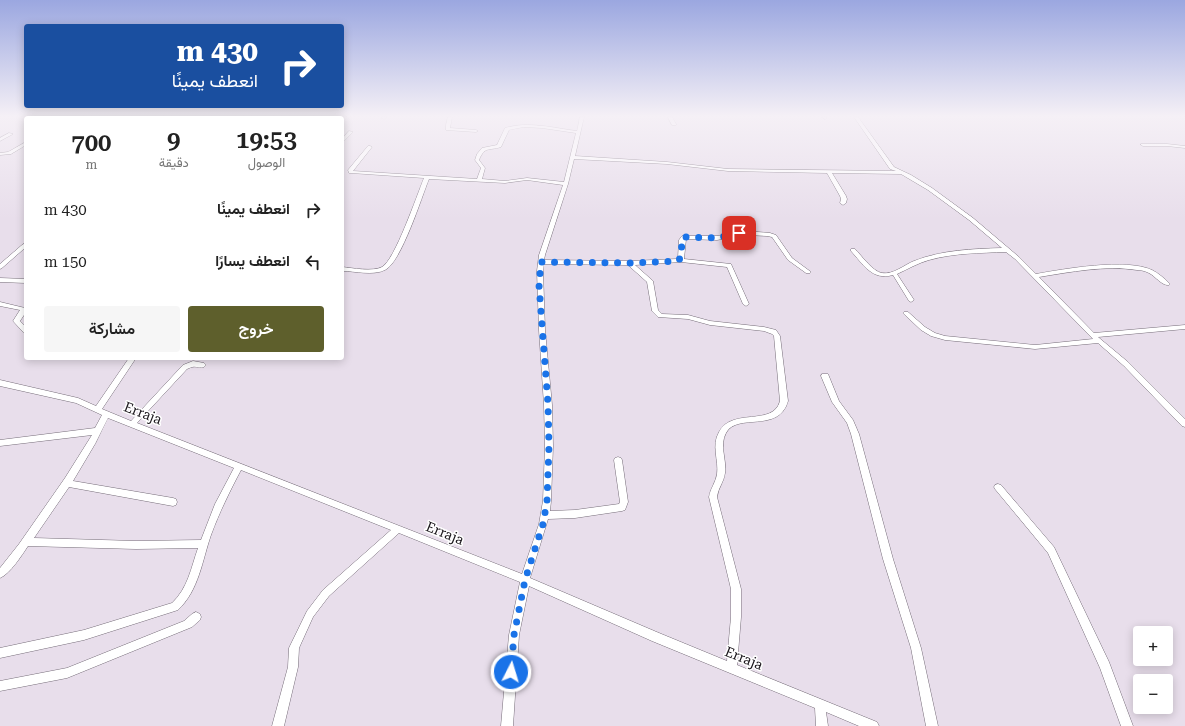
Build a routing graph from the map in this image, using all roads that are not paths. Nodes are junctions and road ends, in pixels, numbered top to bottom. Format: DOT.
graph roads {
  1 [pos="11,151"];
  2 [pos="367,151"];
  3 [pos="480,151"];
  4 [pos="573,151"];
  5 [pos="880,151"];
  6 [pos="0,154"];
  7 [pos="572,156"];
  8 [pos="828,171"];
  9 [pos="902,173"];
  10 [pos="427,177"];
  11 [pos="479,180"];
  12 [pos="566,184"];
  13 [pos="843,202"];
  14 [pos="24,246"];
  15 [pos="853,250"];
  16 [pos="1007,250"];
  17 [pos="680,260"];
  18 [pos="541,262"];
  19 [pos="630,263"];
  20 [pos="0,267"];
  21 [pos="344,269"];
  22 [pos="808,272"];
  23 [pos="894,272"];
  24 [pos="1036,276"];
  25 [pos="0,280"];
  26 [pos="24,281"];
  27 [pos="1167,284"];
  28 [pos="911,300"];
  29 [pos="0,304"];
  30 [pos="746,304"];
  31 [pos="906,313"];
  32 [pos="1185,326"];
  33 [pos="24,328"];
  34 [pos="1092,335"];
  35 [pos="1100,341"];
  36 [pos="132,360"];
  37 [pos="202,365"];
  38 [pos="825,376"];
  39 [pos="0,383"];
  40 [pos="102,412"];
  41 [pos="132,424"];
  42 [pos="1185,424"];
  43 [pos="98,431"];
  44 [pos="0,443"];
  45 [pos="618,460"];
  46 [pos="239,467"];
  47 [pos="67,484"];
  48 [pos="998,488"];
  49 [pos="173,502"];
  50 [pos="544,515"];
  51 [pos="398,529"];
  52 [pos="26,542"];
  53 [pos="204,544"];
  54 [pos="0,574"];
  55 [pos="525,580"];
  56 [pos="196,617"];
  57 [pos="0,653"];
  58 [pos="731,668"];
  59 [pos="0,686"];
  60 [pos="820,704"];
  61 [pos="278,726"];
  62 [pos="507,726"];
  63 [pos="822,726"];
  64 [pos="873,726"];
  65 [pos="932,726"];
  66 [pos="1127,726"];
  1 -- 6 [label="street"];
  2 -- 10 [label="street"];
  3 -- 11 [label="street"];
  4 -- 7 [label="street"];
  5 -- 9 [label="street"];
  7 -- 8 [label="street"];
  7 -- 12 [label="street"];
  8 -- 9 [label="street"];
  8 -- 13 [label="street"];
  9 -- 16 [label="street"];
  10 -- 11 [label="street"];
  10 -- 21 [label="street"];
  11 -- 12 [label="street"];
  12 -- 18 [label="street"];
  14 -- 20 [label="street"];
  15 -- 23 [label="street"];
  16 -- 23 [label="street"];
  16 -- 24 [label="street"];
  17 -- 19 [label="street"];
  17 -- 22 [label="street"];
  17 -- 30 [label="street"];
  18 -- 19 [label="street"];
  18 -- 50 [label="street"];
  19 -- 58 [label="street"];
  23 -- 28 [label="street"];
  24 -- 27 [label="street"];
  24 -- 34 [label="street"];
  25 -- 26 [label="street"];
  29 -- 33 [label="street"];
  31 -- 35 [label="street"];
  32 -- 34 [label="street"];
  34 -- 35 [label="street"];
  35 -- 42 [label="street"];
  36 -- 40 [label="street"];
  37 -- 41 [label="street"];
  38 -- 65 [label="street"];
  39 -- 40 [label="street, Erraja"];
  40 -- 41 [label="street, Erraja"];
  40 -- 43 [label="street"];
  41 -- 46 [label="street, Erraja"];
  43 -- 44 [label="street"];
  43 -- 47 [label="street"];
  45 -- 50 [label="street"];
  46 -- 51 [label="street, Erraja"];
  46 -- 53 [label="street"];
  47 -- 49 [label="street"];
  47 -- 52 [label="street"];
  48 -- 66 [label="street"];
  50 -- 55 [label="street"];
  51 -- 55 [label="street, Erraja"];
  51 -- 61 [label="street"];
  52 -- 53 [label="street"];
  52 -- 54 [label="street"];
  53 -- 57 [label="street"];
  55 -- 58 [label="street, Erraja"];
  55 -- 62 [label="street"];
  56 -- 59 [label="street"];
  58 -- 60 [label="street, Erraja"];
  60 -- 63 [label="street"];
  60 -- 64 [label="street, Erraja"];
}
